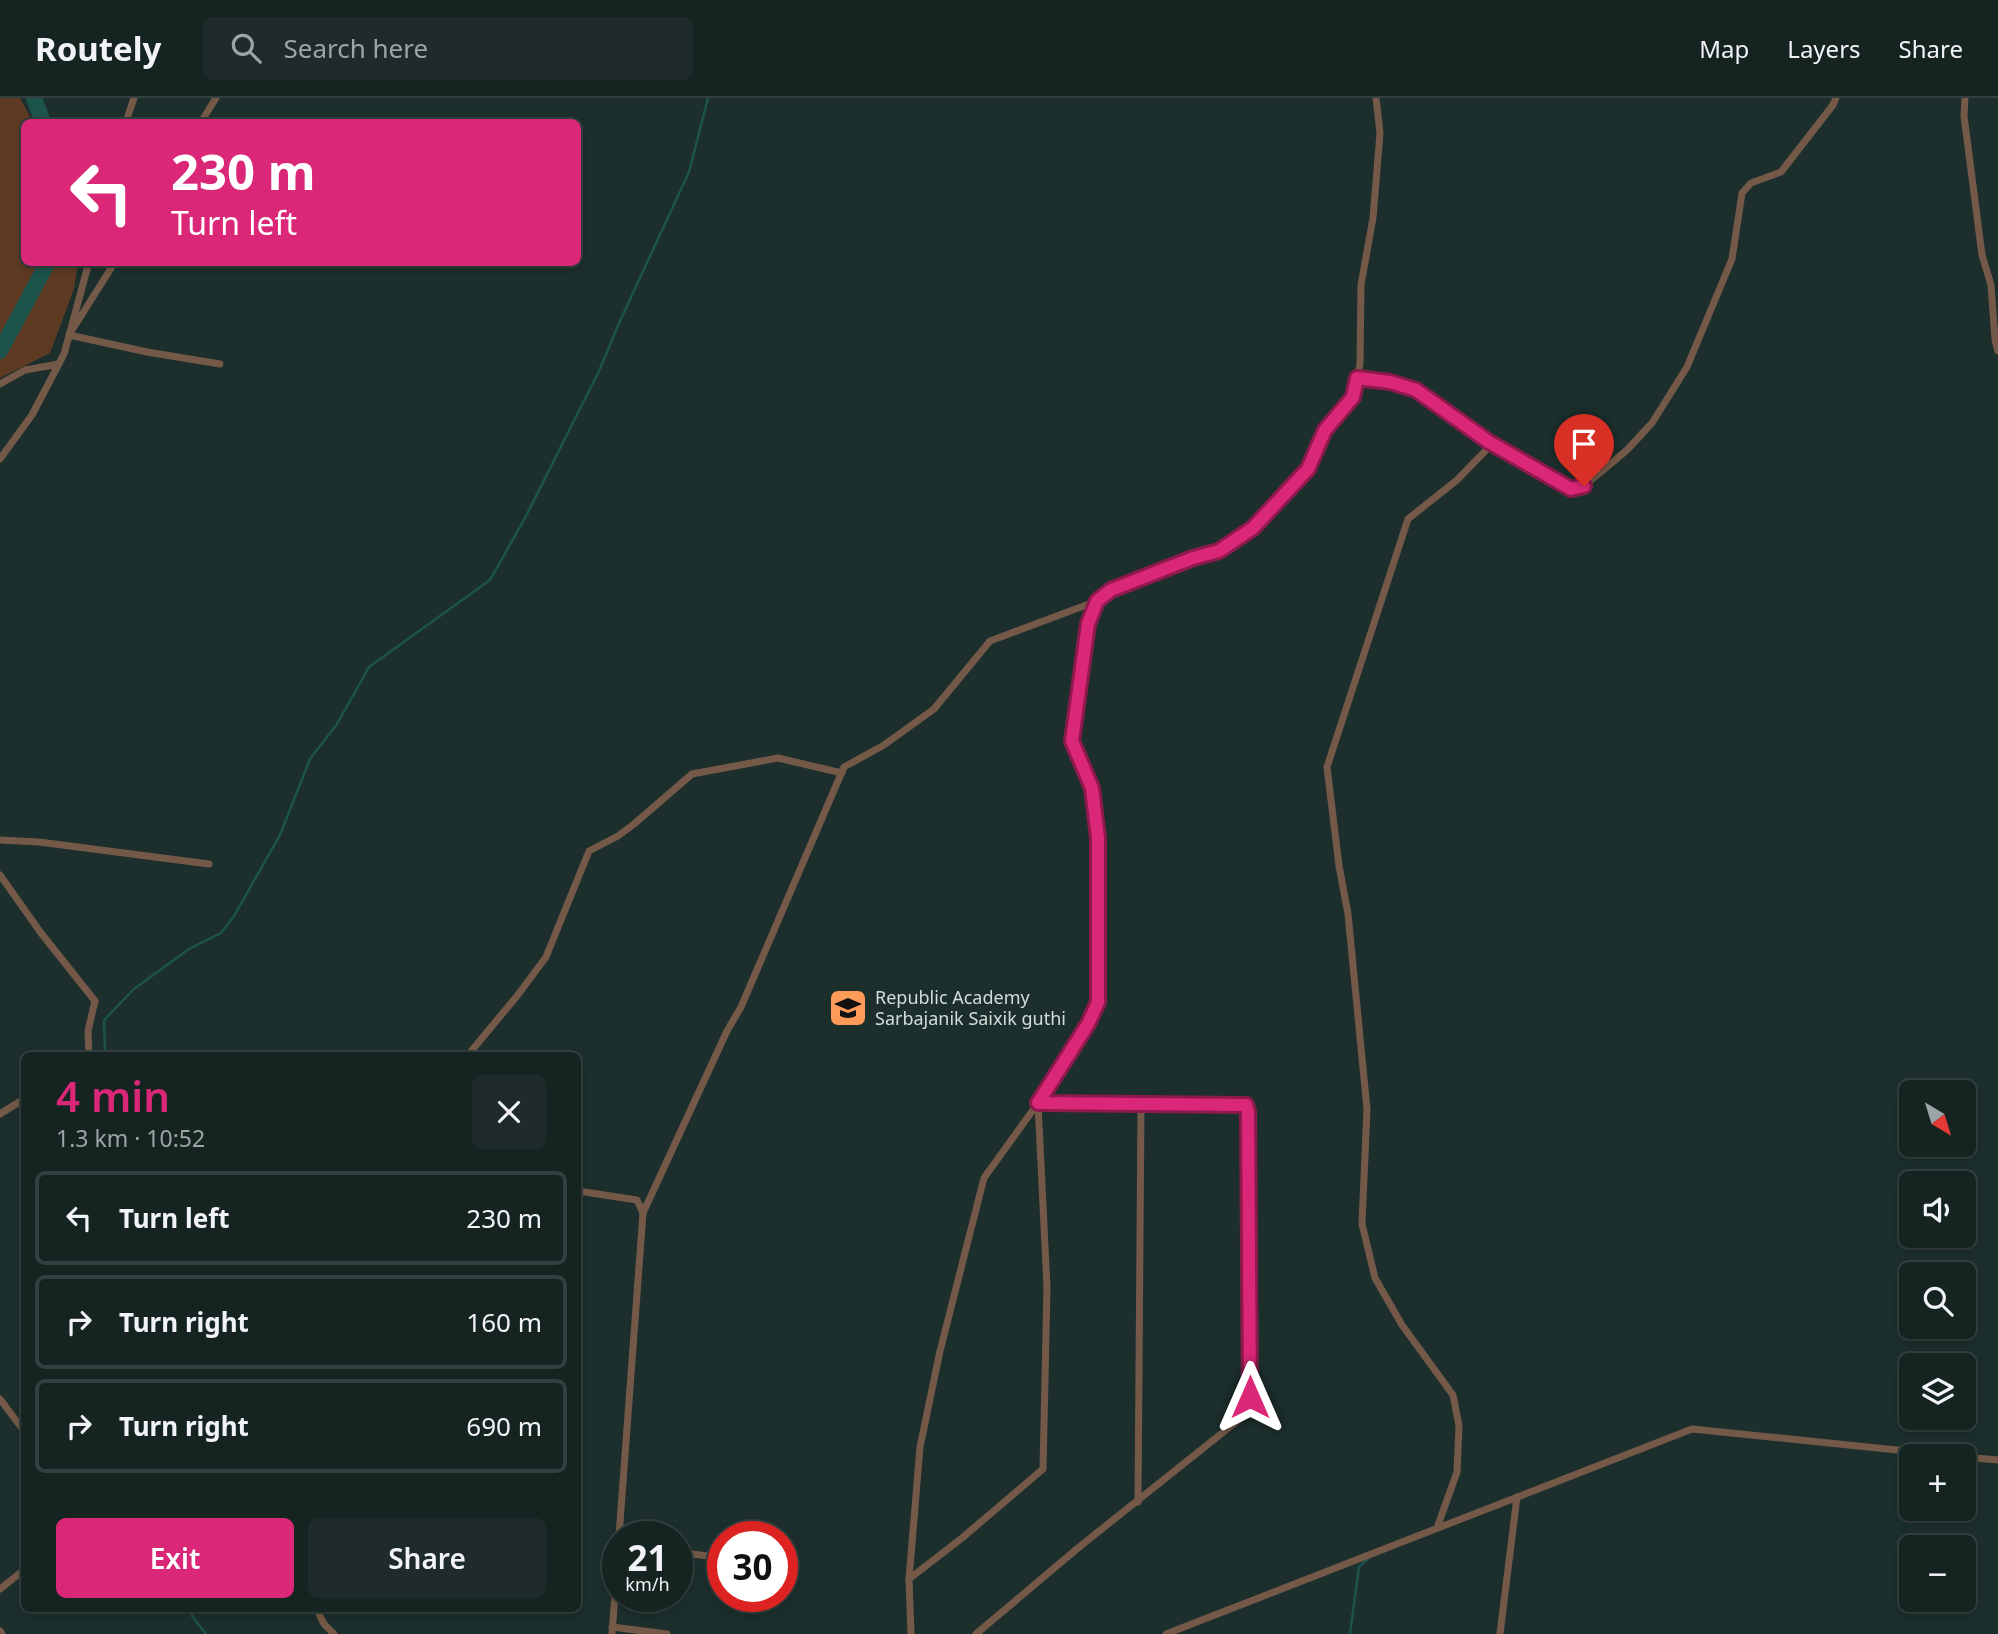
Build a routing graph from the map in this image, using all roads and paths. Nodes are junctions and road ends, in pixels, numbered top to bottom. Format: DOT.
graph roads {
  1 [pos="134,98"];
  2 [pos="216,98"];
  3 [pos="1376,98"];
  4 [pos="1836,98"];
  5 [pos="1965,98"];
  6 [pos="127,119"];
  7 [pos="203,119"];
  8 [pos="88,266"];
  9 [pos="112,266"];
  10 [pos="69,335"];
  11 [pos="1998,351"];
  12 [pos="59,364"];
  13 [pos="220,364"];
  14 [pos="1357,378"];
  15 [pos="0,384"];
  16 [pos="1492,444"];
  17 [pos="0,459"];
  18 [pos="1097,601"];
  19 [pos="842,772"];
  20 [pos="0,840"];
  21 [pos="209,863"];
  22 [pos="0,874"];
  23 [pos="3,884"];
  24 [pos="89,1052"];
  25 [pos="470,1052"];
  26 [pos="21,1101"];
  27 [pos="1038,1103"];
  28 [pos="1141,1105"];
  29 [pos="0,1114"];
  30 [pos="581,1191"];
  31 [pos="643,1213"];
  32 [pos="0,1399"];
  33 [pos="21,1427"];
  34 [pos="1899,1450"];
  35 [pos="1976,1458"];
  36 [pos="1998,1460"];
  37 [pos="1517,1497"];
  38 [pos="1138,1503"];
  39 [pos="620,1521"];
  40 [pos="1437,1528"];
  41 [pos="21,1572"];
  42 [pos="909,1579"];
  43 [pos="0,1589"];
  44 [pos="318,1612"];
  45 [pos="614,1612"];
  46 [pos="612,1631"];
  47 [pos="334,1634"];
  48 [pos="667,1634"];
  49 [pos="911,1634"];
  50 [pos="976,1634"];
  51 [pos="1166,1634"];
  52 [pos="1500,1634"];
  1 -- 6 [label="street"];
  2 -- 7 [label="street"];
  3 -- 14 [label="street"];
  4 -- 16 [label="street"];
  5 -- 11 [label="street"];
  8 -- 10 [label="street"];
  9 -- 10 [label="street"];
  10 -- 12 [label="street"];
  10 -- 13 [label="street"];
  12 -- 15 [label="street"];
  12 -- 17 [label="street"];
  14 -- 16 [label="street"];
  14 -- 18 [label="street"];
  16 -- 40 [label="street"];
  18 -- 19 [label="street"];
  18 -- 27 [label="street"];
  19 -- 25 [label="street"];
  19 -- 31 [label="street"];
  20 -- 21 [label="street"];
  22 -- 23 [label="street"];
  23 -- 24 [label="street"];
  26 -- 29 [label="street"];
  27 -- 28 [label="street"];
  27 -- 42 [label="street"];
  27 -- 42 [label="street"];
  28 -- 38 [label="street"];
  28 -- 38 [label="street"];
  30 -- 31 [label="street"];
  31 -- 39 [label="street"];
  32 -- 33 [label="street"];
  34 -- 37 [label="street"];
  35 -- 36 [label="street"];
  37 -- 40 [label="street"];
  37 -- 52 [label="street"];
  38 -- 50 [label="street"];
  40 -- 51 [label="street"];
  41 -- 43 [label="street"];
  42 -- 49 [label="street"];
  44 -- 47 [label="street"];
  45 -- 46 [label="street"];
  46 -- 48 [label="street"];
}
